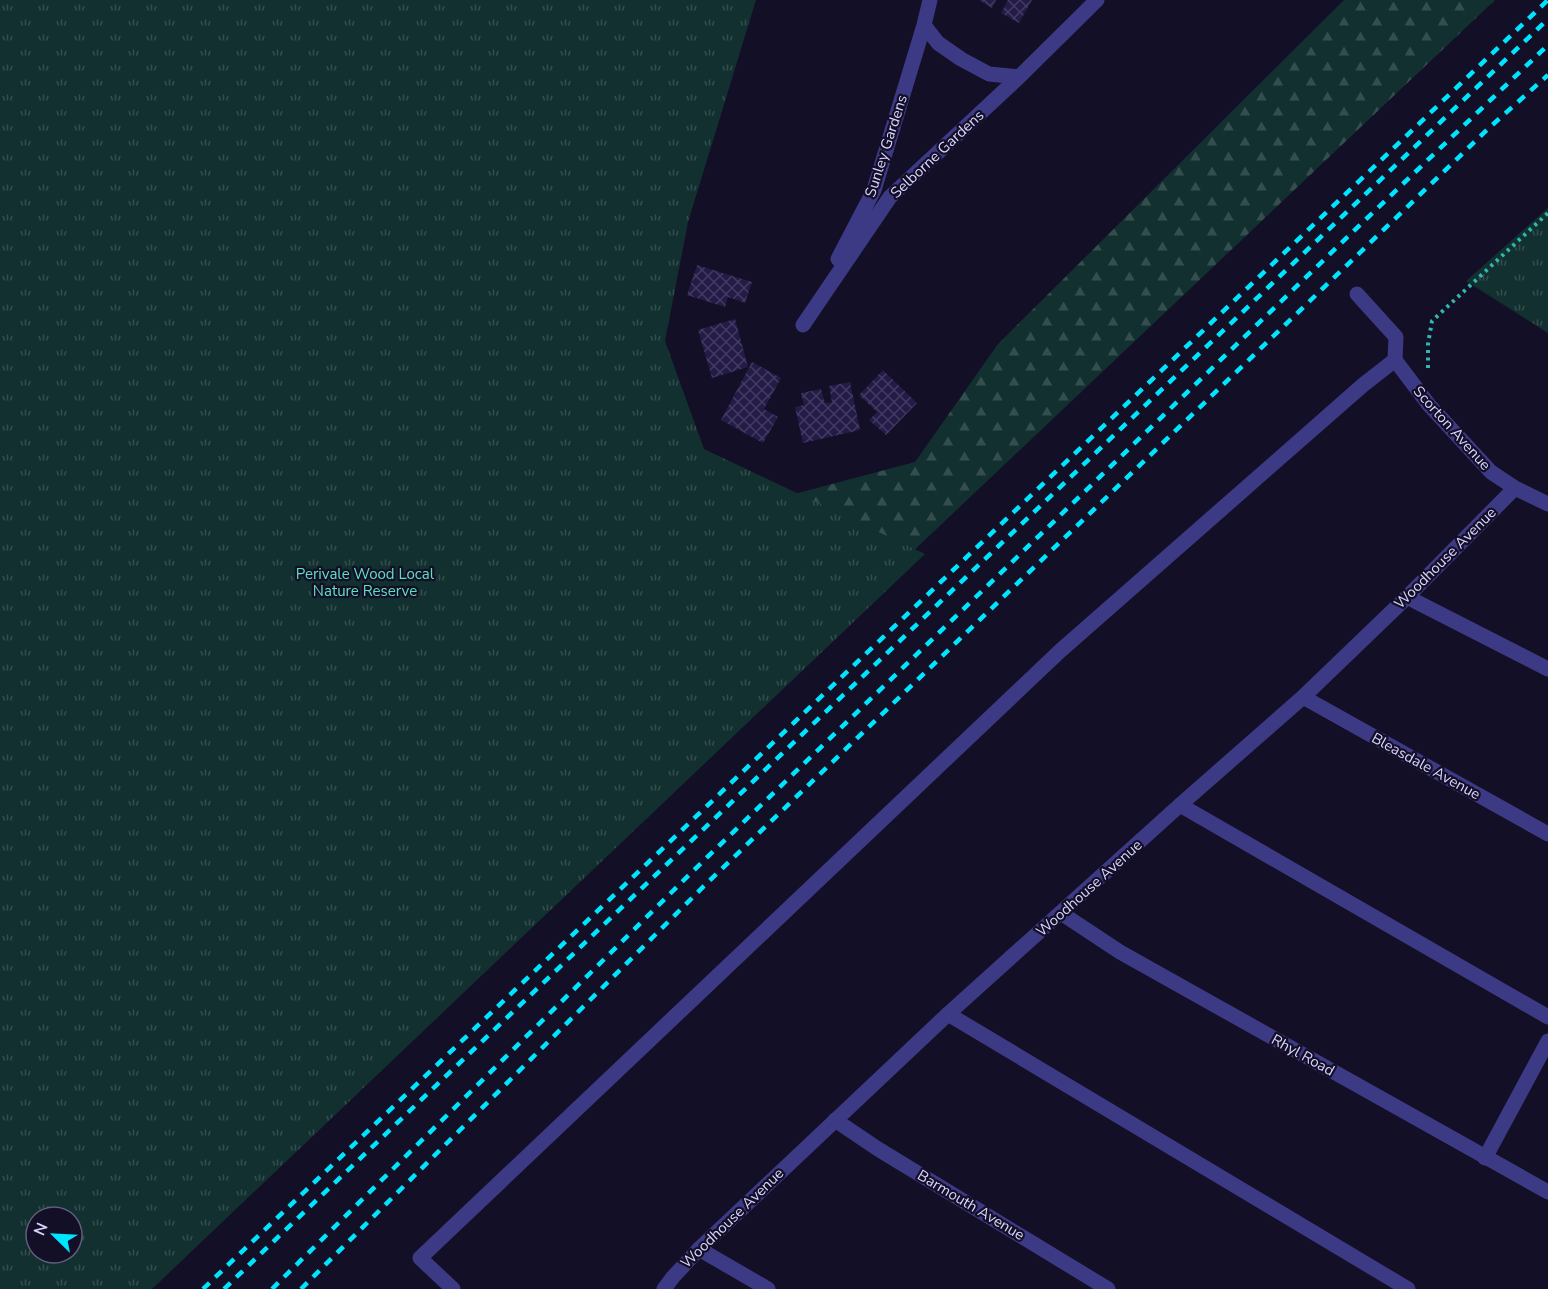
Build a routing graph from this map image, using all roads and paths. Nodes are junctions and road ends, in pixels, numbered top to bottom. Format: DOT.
graph roads {
  1 [pos="930,0"];
  2 [pos="1097,0"];
  3 [pos="924,25"];
  4 [pos="1018,77"];
  5 [pos="1548,213"];
  6 [pos="1357,294"];
  7 [pos="803,326"];
  8 [pos="1395,360"];
  9 [pos="1428,369"];
  10 [pos="1515,488"];
  11 [pos="1548,504"];
  12 [pos="1407,597"];
  13 [pos="1548,669"];
  14 [pos="1303,697"];
  15 [pos="1180,805"];
  16 [pos="1548,834"];
  17 [pos="1061,913"];
  18 [pos="948,1014"];
  19 [pos="1548,1017"];
  20 [pos="1548,1041"];
  21 [pos="835,1120"];
  22 [pos="1485,1158"];
  23 [pos="1548,1192"];
  24 [pos="699,1249"];
  25 [pos="453,1289"];
  26 [pos="664,1289"];
  27 [pos="768,1289"];
  28 [pos="1108,1289"];
  29 [pos="1408,1289"];
  1 -- 3 [label="street, Sunley Gardens"];
  2 -- 4 [label="street, Selborne Gardens"];
  3 -- 4 [label="street"];
  3 -- 7 [label="street, Sunley Gardens"];
  4 -- 7 [label="street, Selborne Gardens"];
  5 -- 9 [label="path"];
  6 -- 8 [label="street"];
  8 -- 10 [label="street, Scorton Avenue"];
  8 -- 25 [label="street"];
  10 -- 11 [label="street, Scorton Avenue"];
  10 -- 12 [label="street, Woodhouse Avenue"];
  12 -- 13 [label="street"];
  12 -- 14 [label="street, Woodhouse Avenue"];
  14 -- 15 [label="street, Woodhouse Avenue"];
  14 -- 16 [label="street, Bleasdale Avenue"];
  15 -- 17 [label="street, Woodhouse Avenue"];
  15 -- 19 [label="street"];
  17 -- 18 [label="street, Woodhouse Avenue"];
  17 -- 22 [label="street, Rhyl Road"];
  18 -- 21 [label="street, Woodhouse Avenue"];
  18 -- 29 [label="street"];
  20 -- 22 [label="street"];
  21 -- 24 [label="street, Woodhouse Avenue"];
  21 -- 28 [label="street, Barmouth Avenue"];
  22 -- 23 [label="street, Rhyl Road"];
  24 -- 26 [label="street, Woodhouse Avenue"];
  24 -- 27 [label="street"];
}
